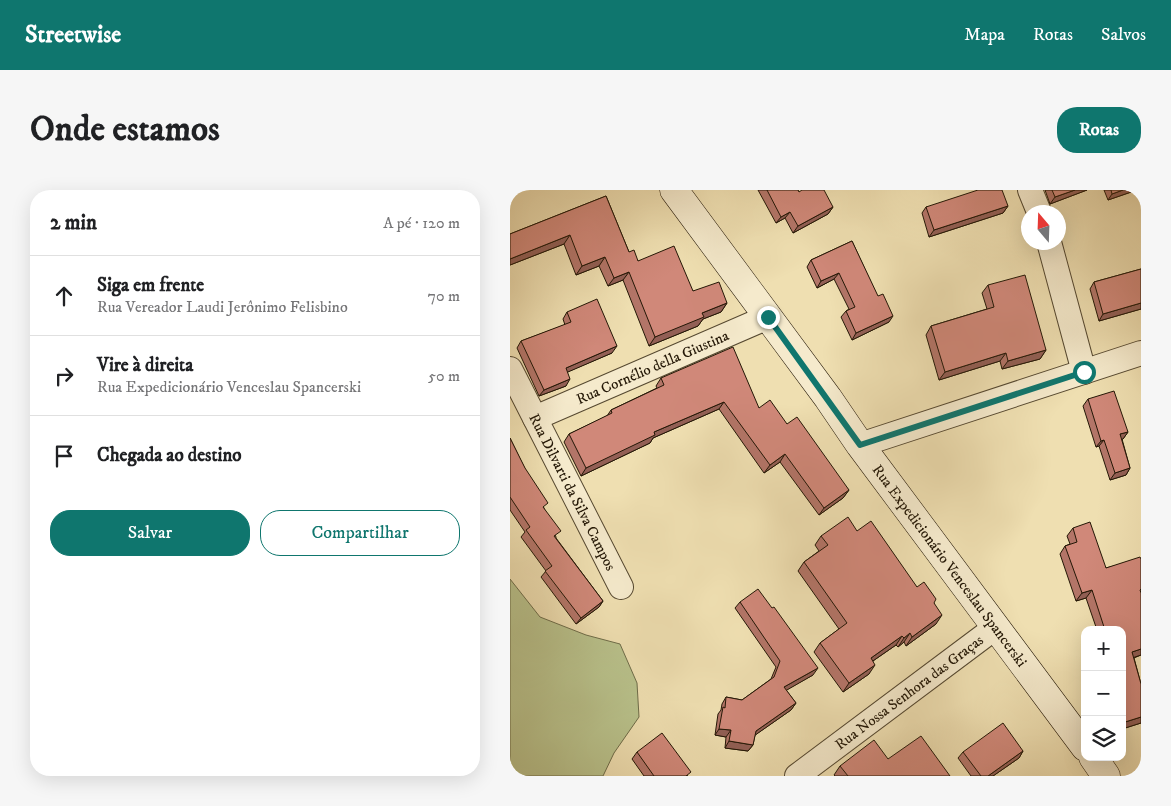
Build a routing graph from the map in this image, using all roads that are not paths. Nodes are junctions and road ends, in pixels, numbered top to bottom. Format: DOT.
graph roads {
  1 [pos="674,190"];
  2 [pos="1030,190"];
  3 [pos="1036,205"];
  4 [pos="1051,250"];
  5 [pos="768,317"];
  6 [pos="1141,353"];
  7 [pos="510,369"];
  8 [pos="1084,372"];
  9 [pos="535,418"];
  10 [pos="860,445"];
  11 [pos="621,587"];
  12 [pos="996,627"];
  13 [pos="1081,741"];
  14 [pos="1096,761"];
  15 [pos="797,776"];
  16 [pos="1106,776"];
  1 -- 5 [label="street, Rua Expedicionário Venceslau Spancerski"];
  2 -- 3 [label="street"];
  4 -- 8 [label="street"];
  5 -- 9 [label="street, Rua Cornélio della Giustina"];
  5 -- 10 [label="street, Rua Expedicionário Venceslau Spancerski"];
  6 -- 8 [label="street"];
  7 -- 9 [label="street, Rua Dilvarti da Silva Campos"];
  8 -- 10 [label="street"];
  9 -- 11 [label="street, Rua Dilvarti da Silva Campos"];
  10 -- 12 [label="street, Rua Expedicionário Venceslau Spancerski"];
  12 -- 13 [label="street, Rua Expedicionário Venceslau Spancerski"];
  12 -- 15 [label="street, Rua Nossa Senhora das Graças"];
  14 -- 16 [label="street"];
}
